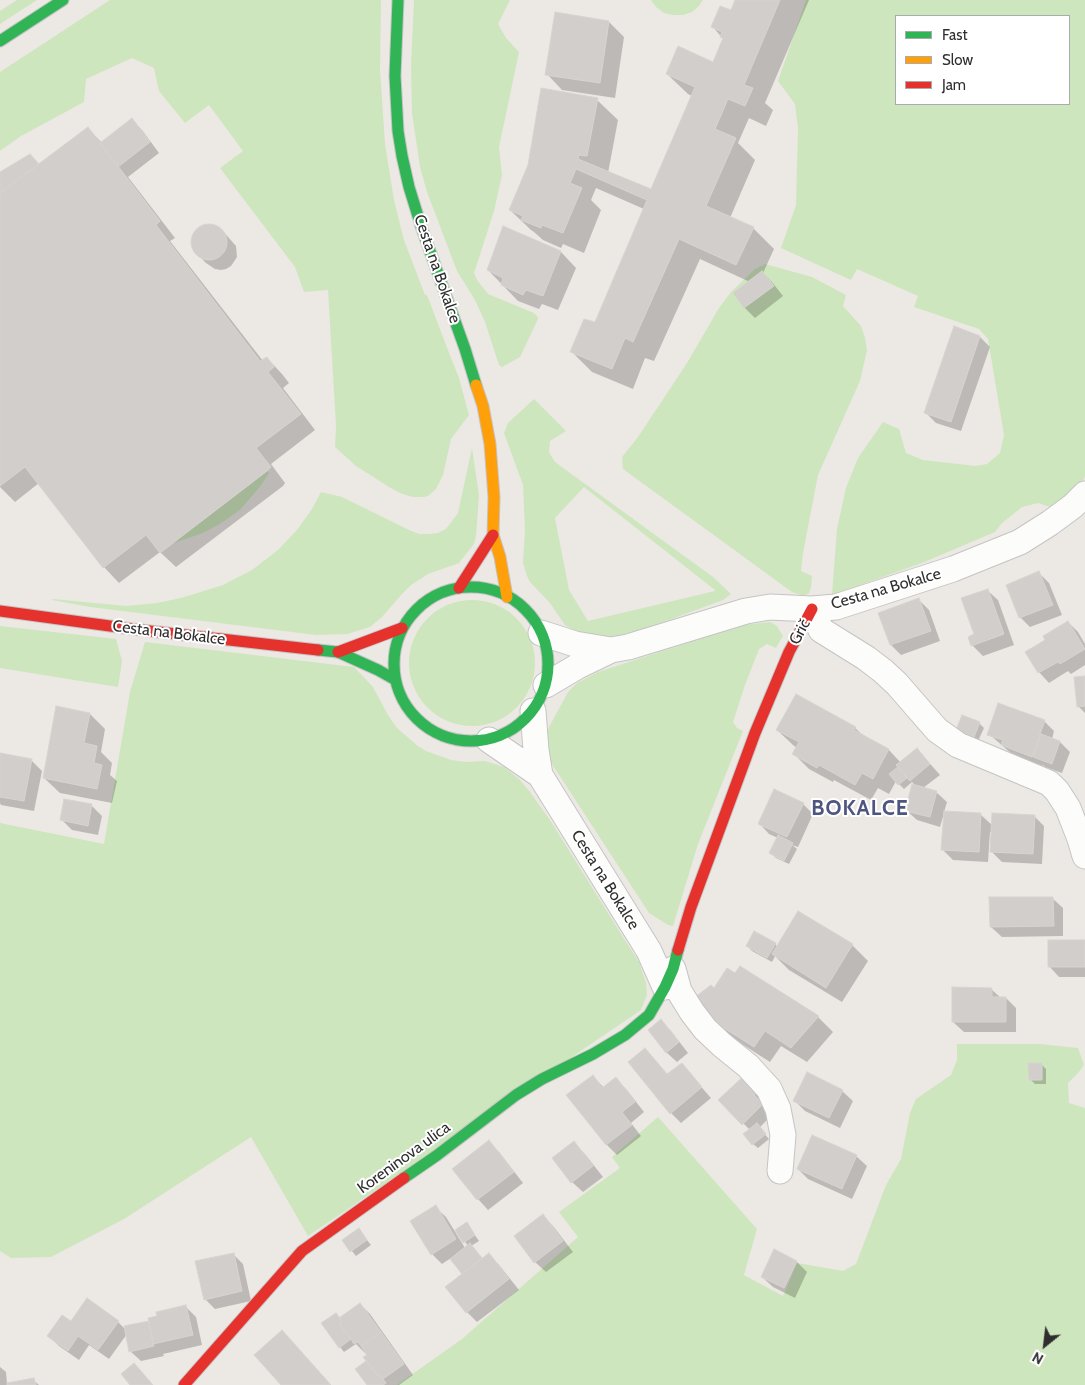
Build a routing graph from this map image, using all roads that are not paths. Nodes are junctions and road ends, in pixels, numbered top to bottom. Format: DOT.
graph roads {
  1 [pos="63,0"];
  2 [pos="398,0"];
  3 [pos="0,41"];
  4 [pos="1085,494"];
  5 [pos="493,535"];
  6 [pos="459,588"];
  7 [pos="508,597"];
  8 [pos="812,609"];
  9 [pos="0,611"];
  10 [pos="402,628"];
  11 [pos="542,633"];
  12 [pos="611,650"];
  13 [pos="338,652"];
  14 [pos="394,678"];
  15 [pos="546,685"];
  16 [pos="533,711"];
  17 [pos="489,740"];
  18 [pos="540,775"];
  19 [pos="1085,856"];
  20 [pos="669,978"];
  21 [pos="780,1171"];
  22 [pos="217,1348"];
  23 [pos="184,1385"];
  24 [pos="202,1385"];
  1 -- 3 [label="main road"];
  2 -- 5 [label="main road, Cesta na Bokalce"];
  4 -- 8 [label="street, Cesta na Bokalce"];
  5 -- 6 [label="main road"];
  5 -- 7 [label="main road, Cesta na Bokalce"];
  6 -- 7 [label="main road"];
  6 -- 10 [label="main road"];
  7 -- 11 [label="main road"];
  8 -- 12 [label="street, Cesta na Bokalce"];
  8 -- 19 [label="street, Grič"];
  8 -- 20 [label="main road, Grič"];
  9 -- 13 [label="main road, Cesta na Bokalce"];
  10 -- 13 [label="main road, Cesta na Bokalce"];
  10 -- 14 [label="main road"];
  11 -- 12 [label="street, Cesta na Bokalce"];
  11 -- 15 [label="main road"];
  12 -- 15 [label="street, Cesta na Bokalce"];
  13 -- 14 [label="main road, Cesta na Bokalce"];
  14 -- 17 [label="main road"];
  15 -- 16 [label="main road"];
  16 -- 17 [label="main road"];
  16 -- 18 [label="street, Cesta na Bokalce"];
  17 -- 18 [label="street, Cesta na Bokalce"];
  18 -- 20 [label="street, Cesta na Bokalce"];
  20 -- 21 [label="street, Cesta na Bokalce"];
  20 -- 22 [label="main road, Koreninova ulica"];
  22 -- 23 [label="main road, Koreninova ulica"];
  22 -- 24 [label="street"];
}
